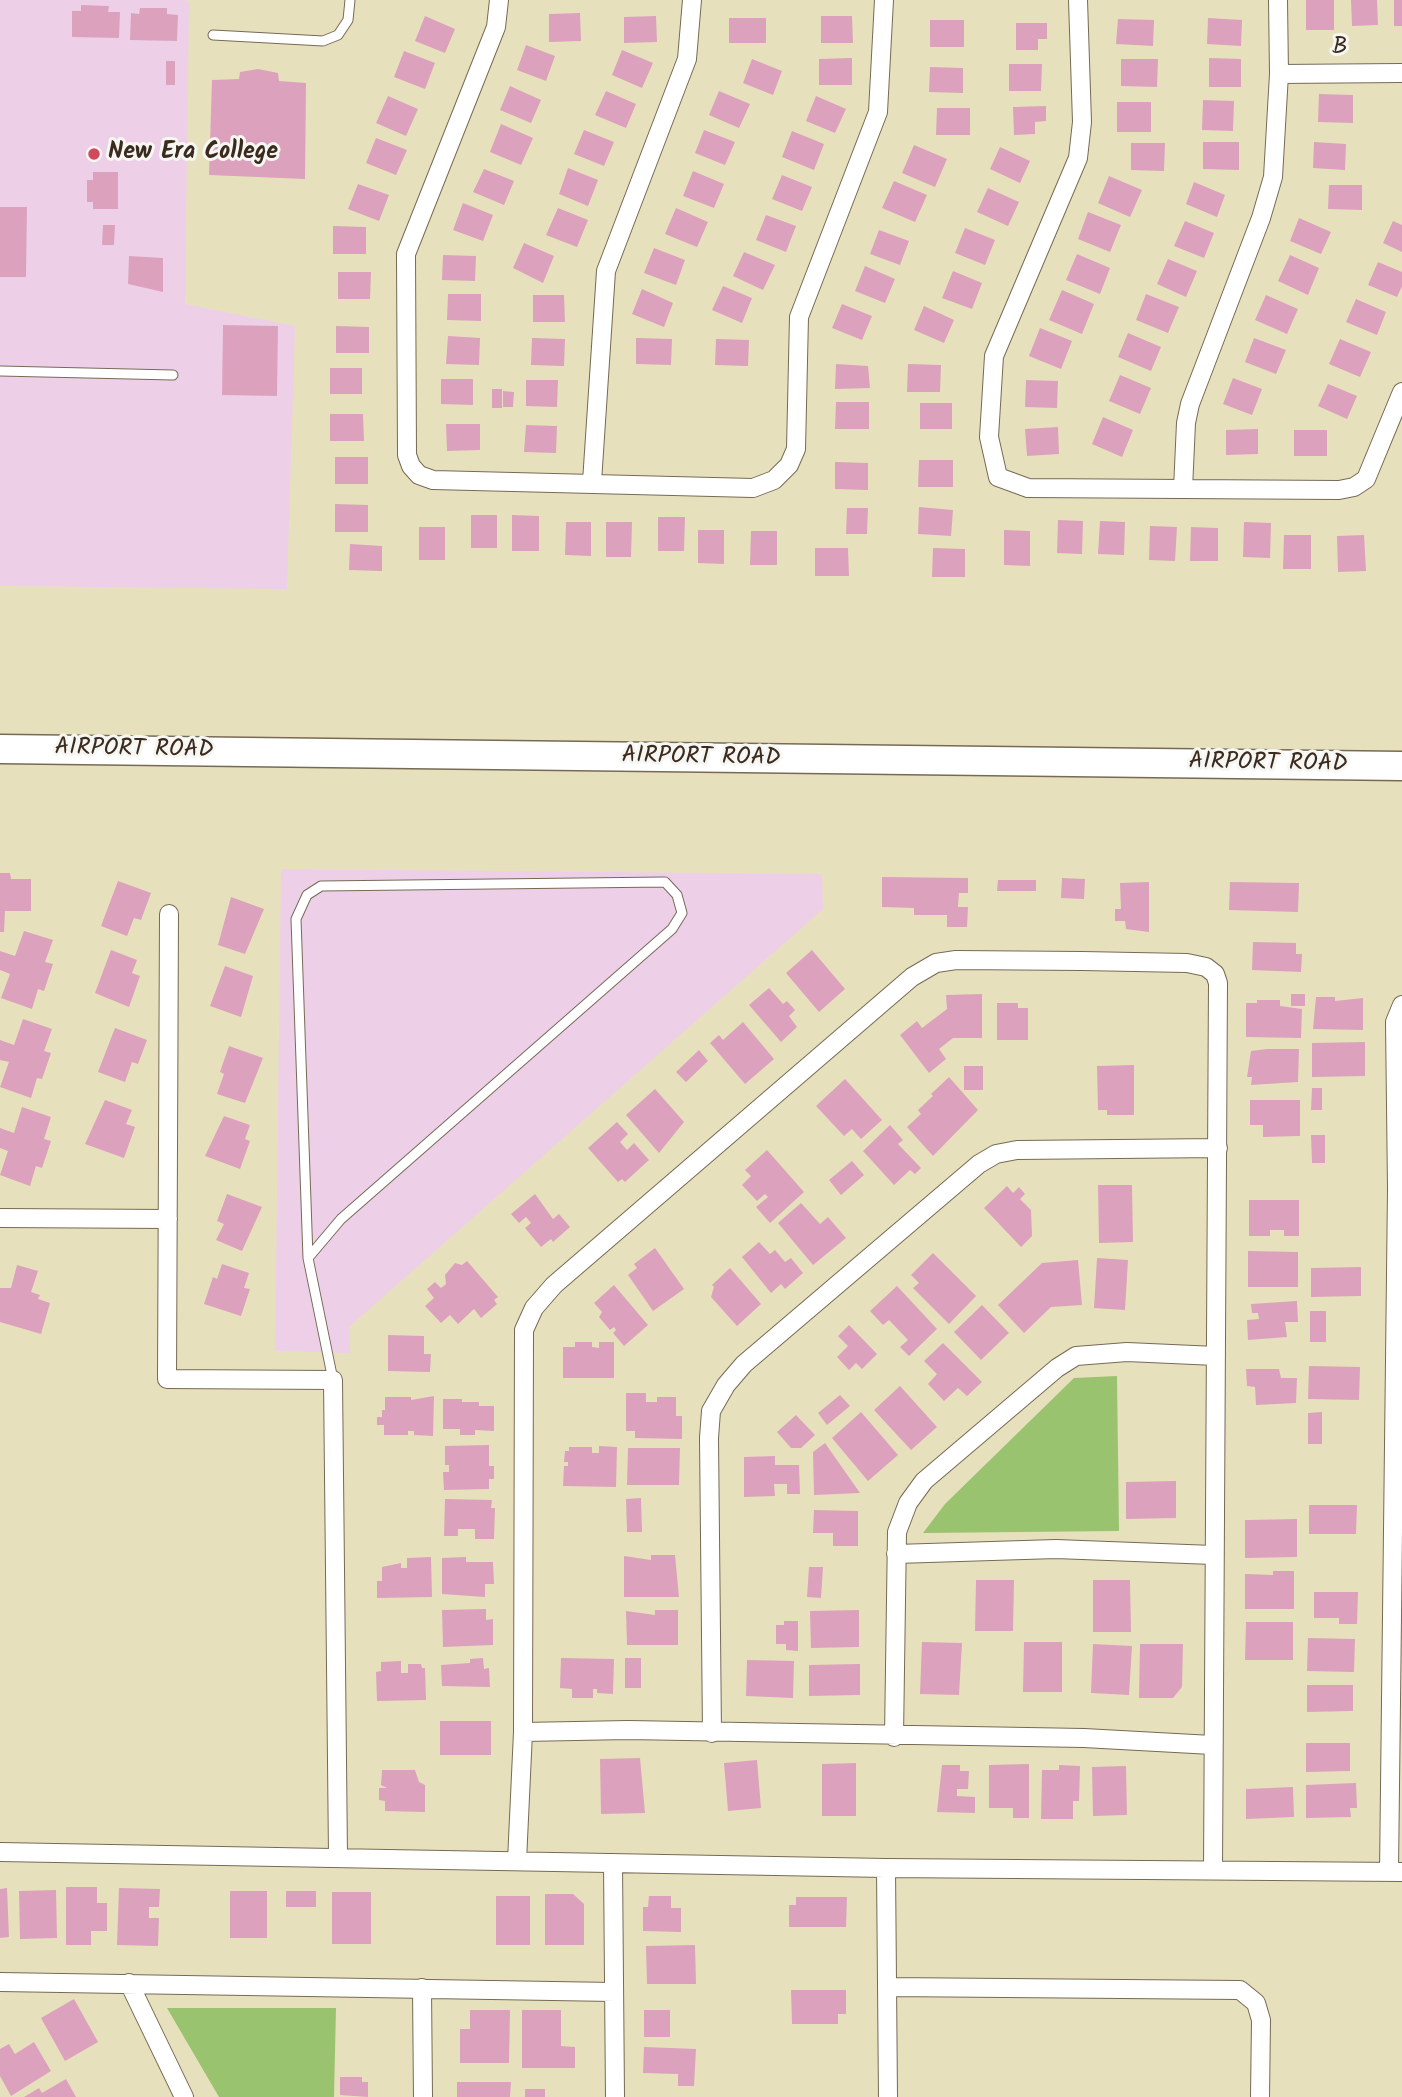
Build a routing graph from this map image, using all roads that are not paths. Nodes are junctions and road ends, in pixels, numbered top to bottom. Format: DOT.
graph roads {
  1 [pos="349,0"];
  2 [pos="499,0"];
  3 [pos="692,0"];
  4 [pos="884,0"];
  5 [pos="1078,0"];
  6 [pos="1278,0"];
  7 [pos="212,35"];
  8 [pos="1402,73"];
  9 [pos="1279,74"];
  10 [pos="0,371"];
  11 [pos="173,374"];
  12 [pos="1402,392"];
  13 [pos="592,482"];
  14 [pos="1183,489"];
  15 [pos="0,749"];
  16 [pos="1402,766"];
  17 [pos="169,914"];
  18 [pos="1402,1005"];
  19 [pos="1218,1148"];
  20 [pos="1399,1189"];
  21 [pos="0,1218"];
  22 [pos="168,1219"];
  23 [pos="308,1258"];
  24 [pos="1216,1356"];
  25 [pos="333,1380"];
  26 [pos="896,1554"];
  27 [pos="1213,1555"];
  28 [pos="1398,1558"];
  29 [pos="523,1732"];
  30 [pos="712,1733"];
  31 [pos="894,1737"];
  32 [pos="1397,1740"];
  33 [pos="1212,1745"];
  34 [pos="0,1852"];
  35 [pos="338,1856"];
  36 [pos="517,1861"];
  37 [pos="613,1863"];
  38 [pos="886,1868"];
  39 [pos="1213,1870"];
  40 [pos="1395,1872"];
  41 [pos="0,1982"];
  42 [pos="129,1983"];
  43 [pos="889,1987"];
  44 [pos="422,1988"];
  45 [pos="614,1992"];
  46 [pos="184,2097"];
  47 [pos="423,2097"];
  48 [pos="615,2097"];
  49 [pos="888,2097"];
  50 [pos="1260,2097"];
  1 -- 7 [label="lane"];
  2 -- 13 [label="street"];
  3 -- 13 [label="street"];
  4 -- 13 [label="street"];
  5 -- 14 [label="street"];
  6 -- 9 [label="street"];
  8 -- 9 [label="street, B"];
  9 -- 14 [label="street"];
  10 -- 11 [label="lane"];
  12 -- 14 [label="street"];
  15 -- 16 [label="main road, AIRPORT ROAD"];
  17 -- 22 [label="street"];
  18 -- 20 [label="street"];
  19 -- 24 [label="street"];
  19 -- 29 [label="street"];
  19 -- 30 [label="street"];
  20 -- 28 [label="street"];
  21 -- 22 [label="street"];
  22 -- 25 [label="street"];
  23 -- 23 [label="lane"];
  23 -- 25 [label="lane"];
  24 -- 26 [label="street"];
  24 -- 27 [label="street"];
  25 -- 35 [label="street"];
  26 -- 27 [label="street"];
  26 -- 31 [label="street"];
  27 -- 33 [label="street"];
  28 -- 32 [label="street"];
  29 -- 30 [label="street"];
  29 -- 36 [label="street"];
  30 -- 31 [label="street"];
  31 -- 33 [label="street"];
  32 -- 40 [label="street"];
  33 -- 39 [label="street"];
  34 -- 35 [label="street"];
  35 -- 36 [label="street"];
  36 -- 37 [label="street"];
  37 -- 38 [label="street"];
  37 -- 45 [label="street"];
  38 -- 39 [label="street"];
  38 -- 43 [label="street"];
  39 -- 40 [label="street"];
  41 -- 42 [label="street"];
  42 -- 44 [label="street"];
  42 -- 46 [label="street"];
  43 -- 49 [label="street"];
  43 -- 50 [label="street"];
  44 -- 45 [label="street"];
  44 -- 47 [label="street"];
  45 -- 48 [label="street"];
}
